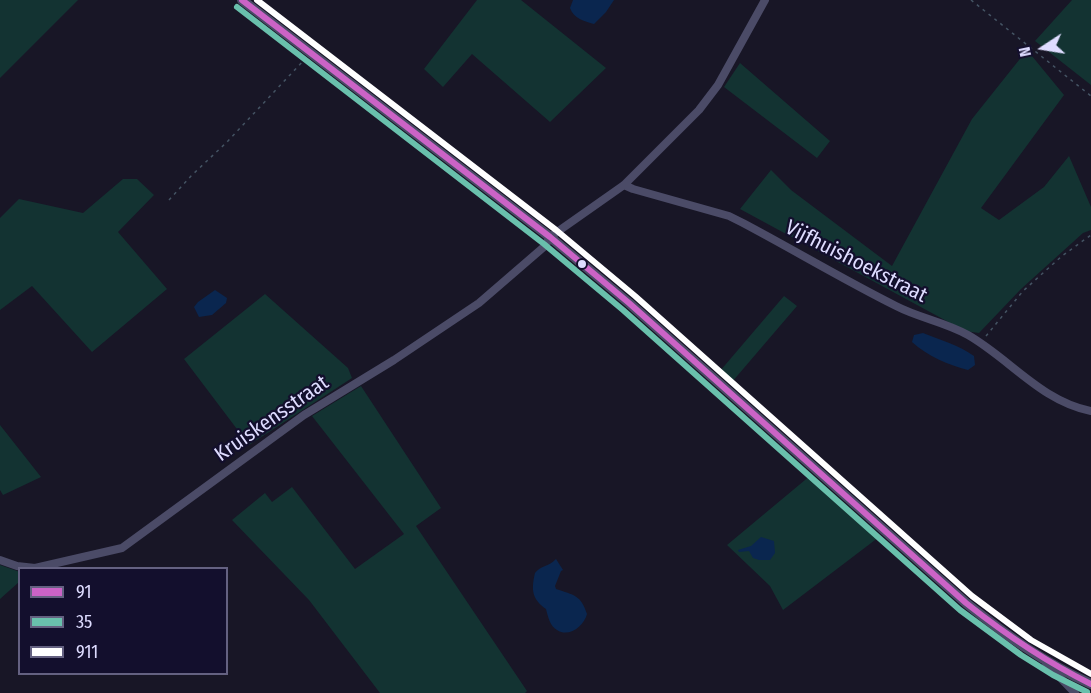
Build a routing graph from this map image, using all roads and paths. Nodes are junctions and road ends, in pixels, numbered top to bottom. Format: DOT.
graph roads {
  1 [pos="242,0"];
  2 [pos="765,0"];
  3 [pos="971,0"];
  4 [pos="310,53"];
  5 [pos="1091,96"];
  6 [pos="624,185"];
  7 [pos="169,200"];
  8 [pos="1091,235"];
  9 [pos="547,241"];
  10 [pos="981,343"];
  11 [pos="1091,411"];
  12 [pos="0,560"];
  13 [pos="18,567"];
  14 [pos="39,567"];
  15 [pos="1044,661"];
  16 [pos="1091,684"];
  17 [pos="1075,693"];
  1 -- 4 [label="street"];
  2 -- 6 [label="street, Kruiskensstraat"];
  3 -- 5 [label="path"];
  4 -- 7 [label="path"];
  4 -- 9 [label="street"];
  6 -- 9 [label="street, Kruiskensstraat"];
  6 -- 10 [label="street, Vijfhuishoekstraat"];
  8 -- 10 [label="path"];
  9 -- 14 [label="street, Kruiskensstraat"];
  9 -- 15 [label="street"];
  10 -- 11 [label="street, Vijfhuishoekstraat"];
  12 -- 13 [label="street, Kruiskensstraat"];
  15 -- 16 [label="street"];
  15 -- 17 [label="street"];
}
